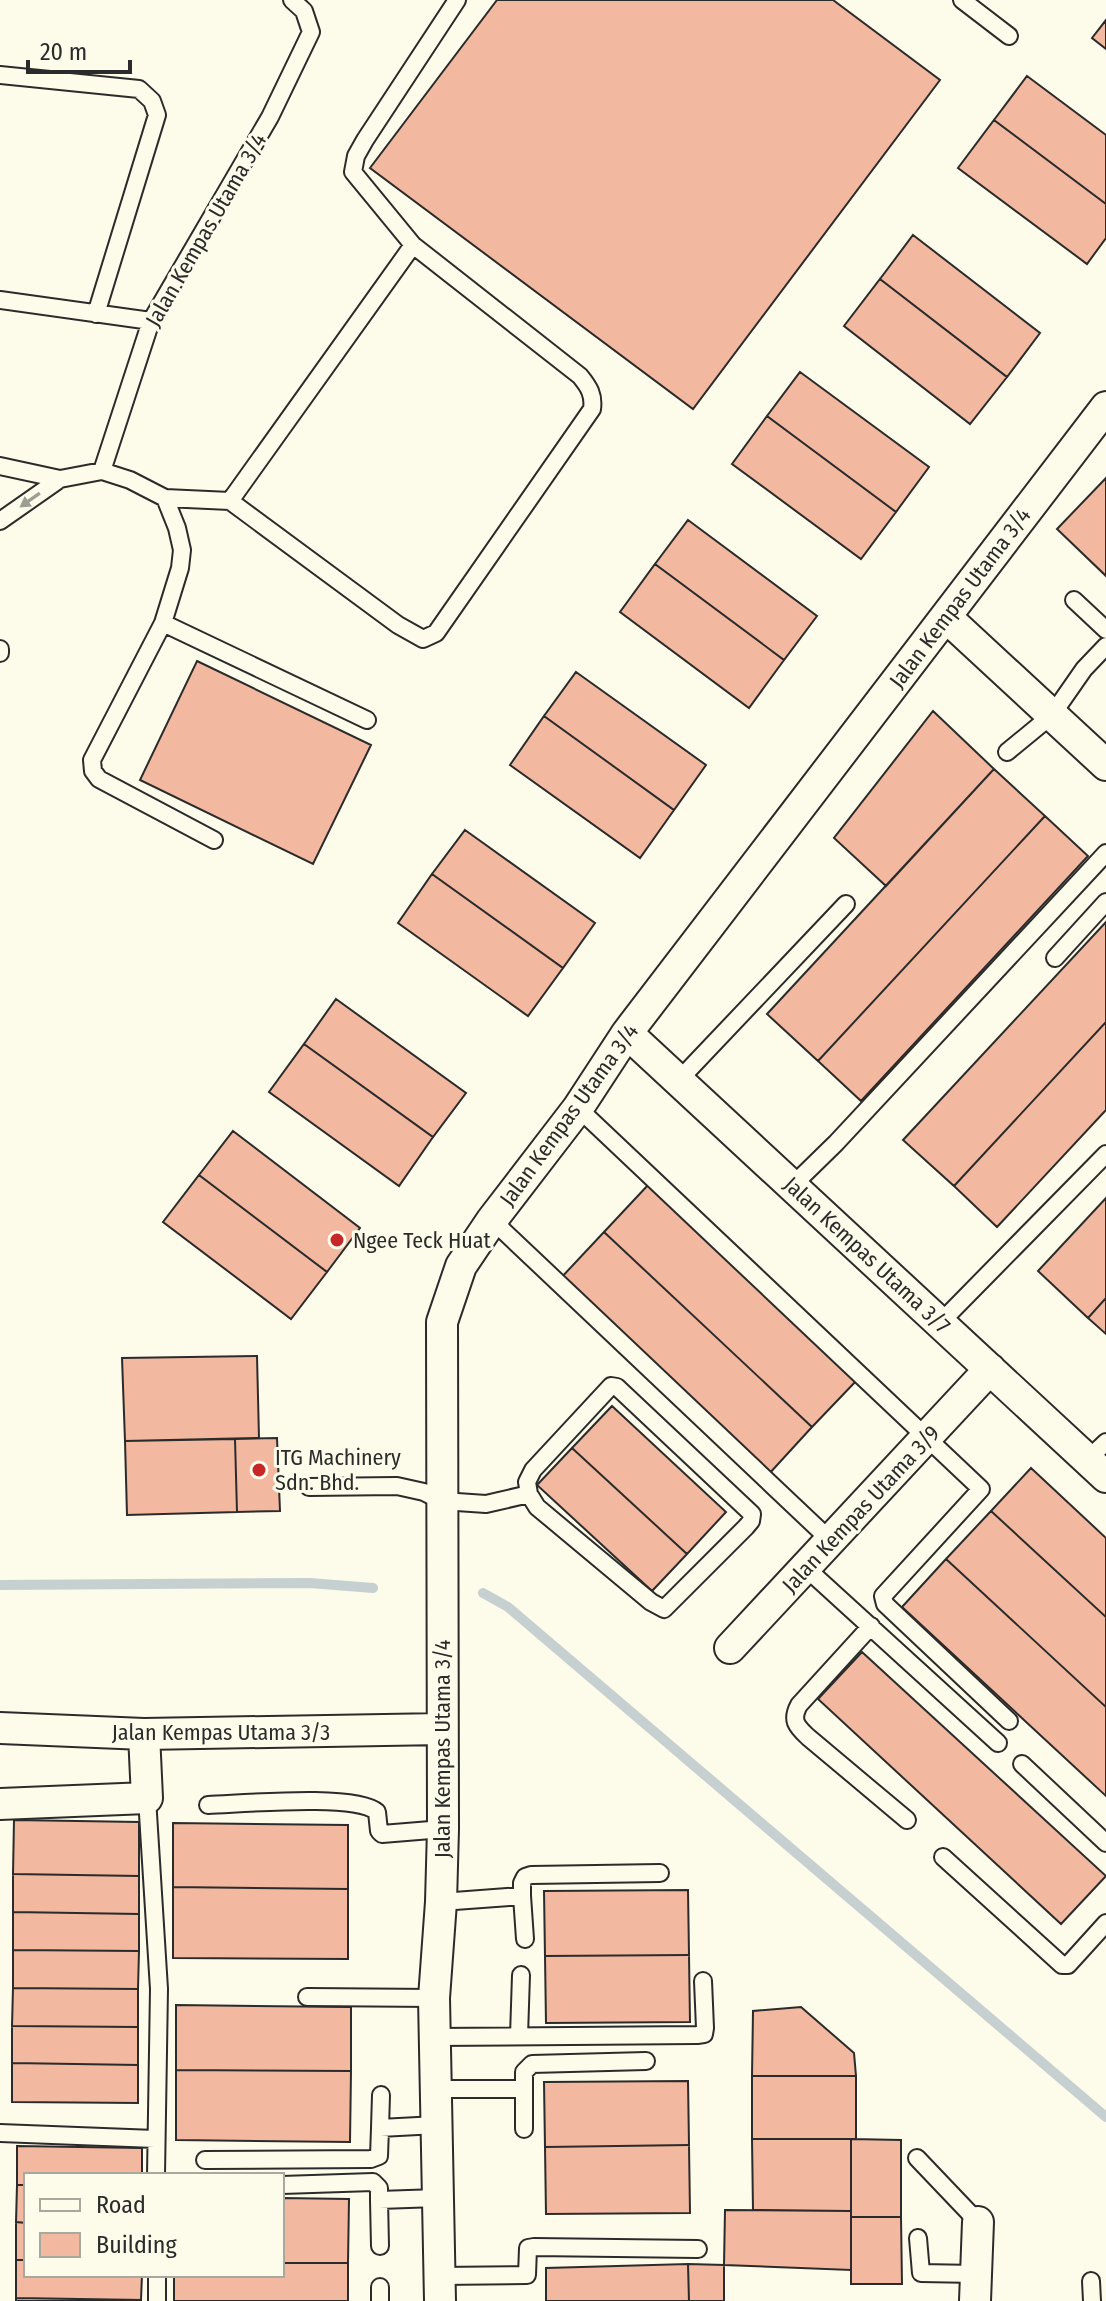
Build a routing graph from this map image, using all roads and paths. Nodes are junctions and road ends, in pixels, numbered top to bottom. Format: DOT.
graph roads {
  1 [pos="292,0"];
  2 [pos="457,0"];
  3 [pos="962,0"];
  4 [pos="1009,36"];
  5 [pos="0,75"];
  6 [pos="413,245"];
  7 [pos="0,300"];
  8 [pos="96,314"];
  9 [pos="151,321"];
  10 [pos="1106,407"];
  11 [pos="0,466"];
  12 [pos="102,471"];
  13 [pos="60,479"];
  14 [pos="165,498"];
  15 [pos="230,501"];
  16 [pos="0,521"];
  17 [pos="1074,600"];
  18 [pos="946,617"];
  19 [pos="163,623"];
  20 [pos="1106,630"];
  21 [pos="1106,646"];
  22 [pos="1052,715"];
  23 [pos="367,720"];
  24 [pos="1007,752"];
  25 [pos="1106,765"];
  26 [pos="214,840"];
  27 [pos="1106,853"];
  28 [pos="1106,902"];
  29 [pos="846,904"];
  30 [pos="1055,958"];
  31 [pos="627,1033"];
  32 [pos="679,1080"];
  33 [pos="578,1108"];
  34 [pos="1106,1154"];
  35 [pos="792,1186"];
  36 [pos="492,1220"];
  37 [pos="940,1323"];
  38 [pos="990,1369"];
  39 [pos="927,1439"];
  40 [pos="1100,1460"];
  41 [pos="309,1487"];
  42 [pos="529,1494"];
  43 [pos="442,1501"];
  44 [pos="831,1541"];
  45 [pos="806,1568"];
  46 [pos="871,1626"];
  47 [pos="730,1648"];
  48 [pos="1009,1721"];
  49 [pos="0,1728"];
  50 [pos="442,1729"];
  51 [pos="144,1734"];
  52 [pos="998,1743"];
  53 [pos="1022,1764"];
  54 [pos="147,1798"];
  55 [pos="0,1804"];
  56 [pos="208,1805"];
  57 [pos="907,1820"];
  58 [pos="443,1829"];
  59 [pos="1106,1843"];
  60 [pos="943,1857"];
  61 [pos="660,1873"];
  62 [pos="522,1896"];
  63 [pos="441,1902"];
  64 [pos="1106,1923"];
  65 [pos="525,1939"];
  66 [pos="521,1975"];
  67 [pos="703,1981"];
  68 [pos="307,1997"];
  69 [pos="434,1998"];
  70 [pos="519,2036"];
  71 [pos="435,2037"];
  72 [pos="646,2061"];
  73 [pos="436,2089"];
  74 [pos="524,2089"];
  75 [pos="381,2095"];
  76 [pos="437,2125"];
  77 [pos="380,2128"];
  78 [pos="524,2129"];
  79 [pos="0,2133"];
  80 [pos="155,2139"];
  81 [pos="917,2158"];
  82 [pos="205,2160"];
  83 [pos="156,2173"];
  84 [pos="284,2185"];
  85 [pos="438,2198"];
  86 [pos="379,2200"];
  87 [pos="978,2222"];
  88 [pos="918,2238"];
  89 [pos="380,2246"];
  90 [pos="698,2249"];
  91 [pos="157,2277"];
  92 [pos="1091,2281"];
  93 [pos="976,2288"];
  94 [pos="440,2289"];
  95 [pos="157,2301"];
  96 [pos="1092,2301"];
  1 -- 9 [label="lane, Jalan Kempas Utama 3/4"];
  2 -- 6 [label="lane"];
  3 -- 4 [label="lane"];
  5 -- 8 [label="lane"];
  6 -- 15 [label="lane"];
  6 -- 15 [label="lane"];
  7 -- 8 [label="lane"];
  8 -- 9 [label="lane"];
  9 -- 12 [label="lane, Jalan Kempas Utama 3/4"];
  10 -- 18 [label="street, Jalan Kempas Utama 3/4"];
  11 -- 13 [label="lane"];
  12 -- 13 [label="lane"];
  12 -- 14 [label="lane"];
  13 -- 16 [label="lane, one-way"];
  14 -- 15 [label="lane"];
  14 -- 19 [label="lane"];
  17 -- 20 [label="lane"];
  18 -- 22 [label="street"];
  18 -- 31 [label="street, Jalan Kempas Utama 3/4"];
  19 -- 23 [label="lane"];
  19 -- 26 [label="lane"];
  21 -- 22 [label="lane"];
  22 -- 24 [label="lane"];
  22 -- 25 [label="street"];
  27 -- 35 [label="lane"];
  28 -- 30 [label="lane"];
  29 -- 32 [label="lane"];
  31 -- 32 [label="street, Jalan Kempas Utama 3/7"];
  31 -- 33 [label="street, Jalan Kempas Utama 3/4"];
  32 -- 35 [label="street, Jalan Kempas Utama 3/7"];
  33 -- 36 [label="street, Jalan Kempas Utama 3/4"];
  33 -- 39 [label="lane"];
  34 -- 37 [label="lane"];
  35 -- 37 [label="street, Jalan Kempas Utama 3/7"];
  36 -- 43 [label="street, Jalan Kempas Utama 3/4"];
  36 -- 44 [label="lane"];
  37 -- 38 [label="street, Jalan Kempas Utama 3/7"];
  38 -- 39 [label="street, Jalan Kempas Utama 3/9"];
  38 -- 40 [label="street, Jalan Kempas Utama 3/7"];
  39 -- 44 [label="street, Jalan Kempas Utama 3/9"];
  39 -- 48 [label="lane"];
  41 -- 43 [label="lane"];
  42 -- 42 [label="lane"];
  42 -- 43 [label="lane"];
  43 -- 50 [label="street, Jalan Kempas Utama 3/4"];
  44 -- 45 [label="street, Jalan Kempas Utama 3/9"];
  45 -- 46 [label="lane"];
  45 -- 47 [label="street, Jalan Kempas Utama 3/9"];
  46 -- 52 [label="lane"];
  46 -- 57 [label="lane"];
  49 -- 51 [label="street, Jalan Kempas Utama 3/3"];
  50 -- 51 [label="street, Jalan Kempas Utama 3/3"];
  50 -- 58 [label="street, Jalan Kempas Utama 3/4"];
  51 -- 54 [label="street"];
  53 -- 59 [label="lane"];
  54 -- 55 [label="street"];
  54 -- 80 [label="lane"];
  56 -- 58 [label="lane"];
  58 -- 63 [label="street, Jalan Kempas Utama 3/4"];
  60 -- 64 [label="lane"];
  61 -- 62 [label="lane"];
  62 -- 63 [label="lane"];
  62 -- 65 [label="lane"];
  63 -- 69 [label="street, Jalan Kempas Utama 3/4"];
  66 -- 70 [label="lane"];
  67 -- 70 [label="lane"];
  68 -- 69 [label="lane"];
  69 -- 71 [label="street, Jalan Kempas Utama 3/4"];
  70 -- 71 [label="lane"];
  71 -- 73 [label="street, Jalan Kempas Utama 3/4"];
  72 -- 74 [label="lane"];
  73 -- 74 [label="lane"];
  73 -- 76 [label="street, Jalan Kempas Utama 3/4"];
  74 -- 78 [label="lane"];
  75 -- 77 [label="lane"];
  76 -- 77 [label="lane"];
  76 -- 85 [label="street, Jalan Kempas Utama 3/4"];
  77 -- 82 [label="lane"];
  79 -- 80 [label="lane"];
  80 -- 83 [label="lane"];
  81 -- 87 [label="lane"];
  84 -- 86 [label="lane"];
  85 -- 86 [label="lane"];
  85 -- 94 [label="street, Jalan Kempas Utama 3/4"];
  86 -- 89 [label="lane"];
  87 -- 93 [label="street"];
  88 -- 93 [label="lane"];
  90 -- 94 [label="lane"];
  91 -- 95 [label="lane"];
  92 -- 96 [label="lane"];
}
